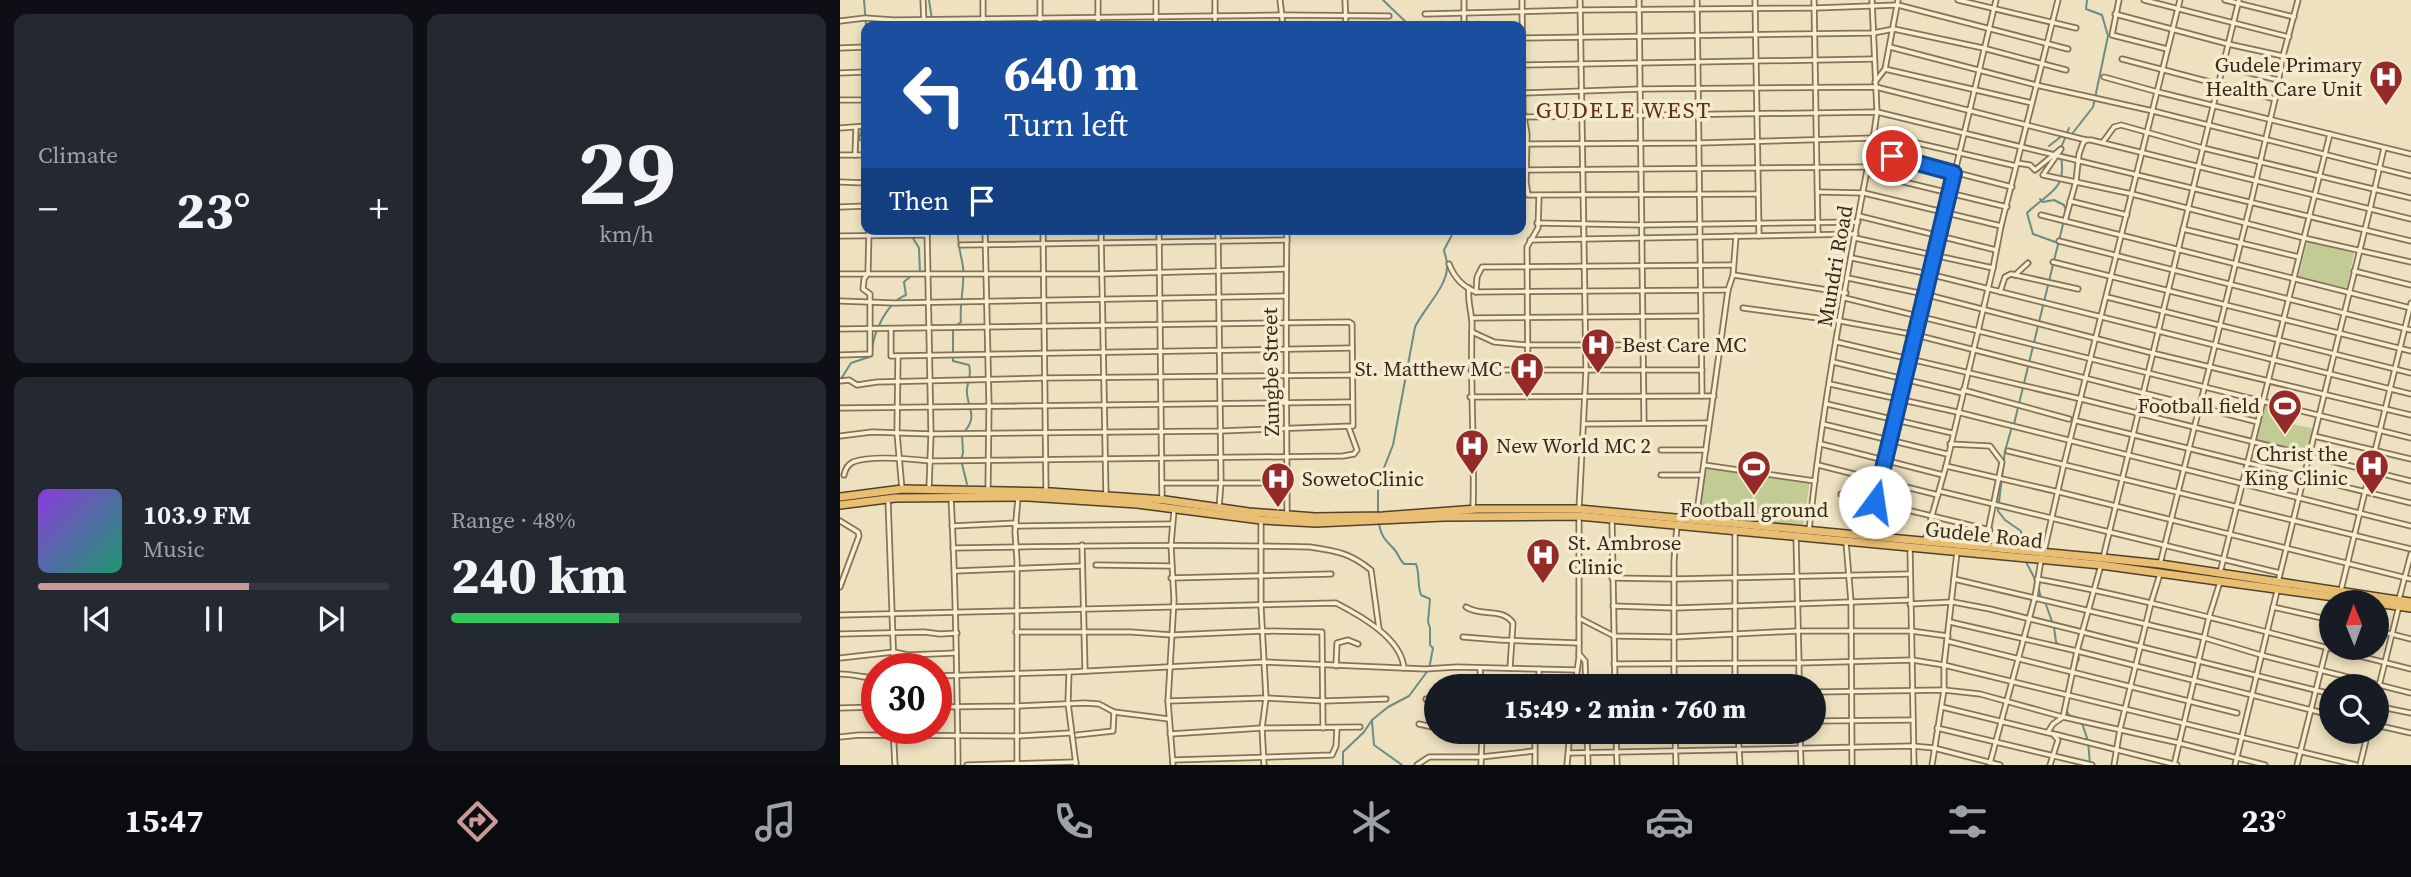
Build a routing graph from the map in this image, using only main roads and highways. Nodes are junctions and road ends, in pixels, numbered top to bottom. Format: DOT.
graph roads {
  1 [pos="840,496"];
  2 [pos="840,505"];
  3 [pos="1579,513"];
  4 [pos="1383,518"];
  5 [pos="1366,519"];
  6 [pos="1809,533"];
  7 [pos="1958,546"];
  8 [pos="2043,555"];
  9 [pos="2319,592"];
  10 [pos="2411,601"];
  11 [pos="2389,602"];
  12 [pos="2389,603"];
  13 [pos="2399,603"];
  14 [pos="2411,608"];
  1 -- 5 [label="highway"];
  2 -- 5 [label="highway"];
  3 -- 4 [label="highway, Gudele Road"];
  3 -- 4 [label="highway, Gudele Road"];
  3 -- 6 [label="highway, Gudele Road"];
  3 -- 6 [label="highway, Gudele Road"];
  4 -- 5 [label="highway"];
  6 -- 7 [label="highway, Gudele Road"];
  6 -- 7 [label="highway, Gudele Road"];
  7 -- 8 [label="highway, Gudele Road"];
  7 -- 8 [label="highway, Gudele Road"];
  8 -- 9 [label="highway, Gudele Road"];
  10 -- 13 [label="highway, Gudele Road"];
  11 -- 13 [label="highway, Gudele Road"];
  12 -- 13 [label="highway, Gudele Road"];
  13 -- 14 [label="highway, Gudele Road"];
}
